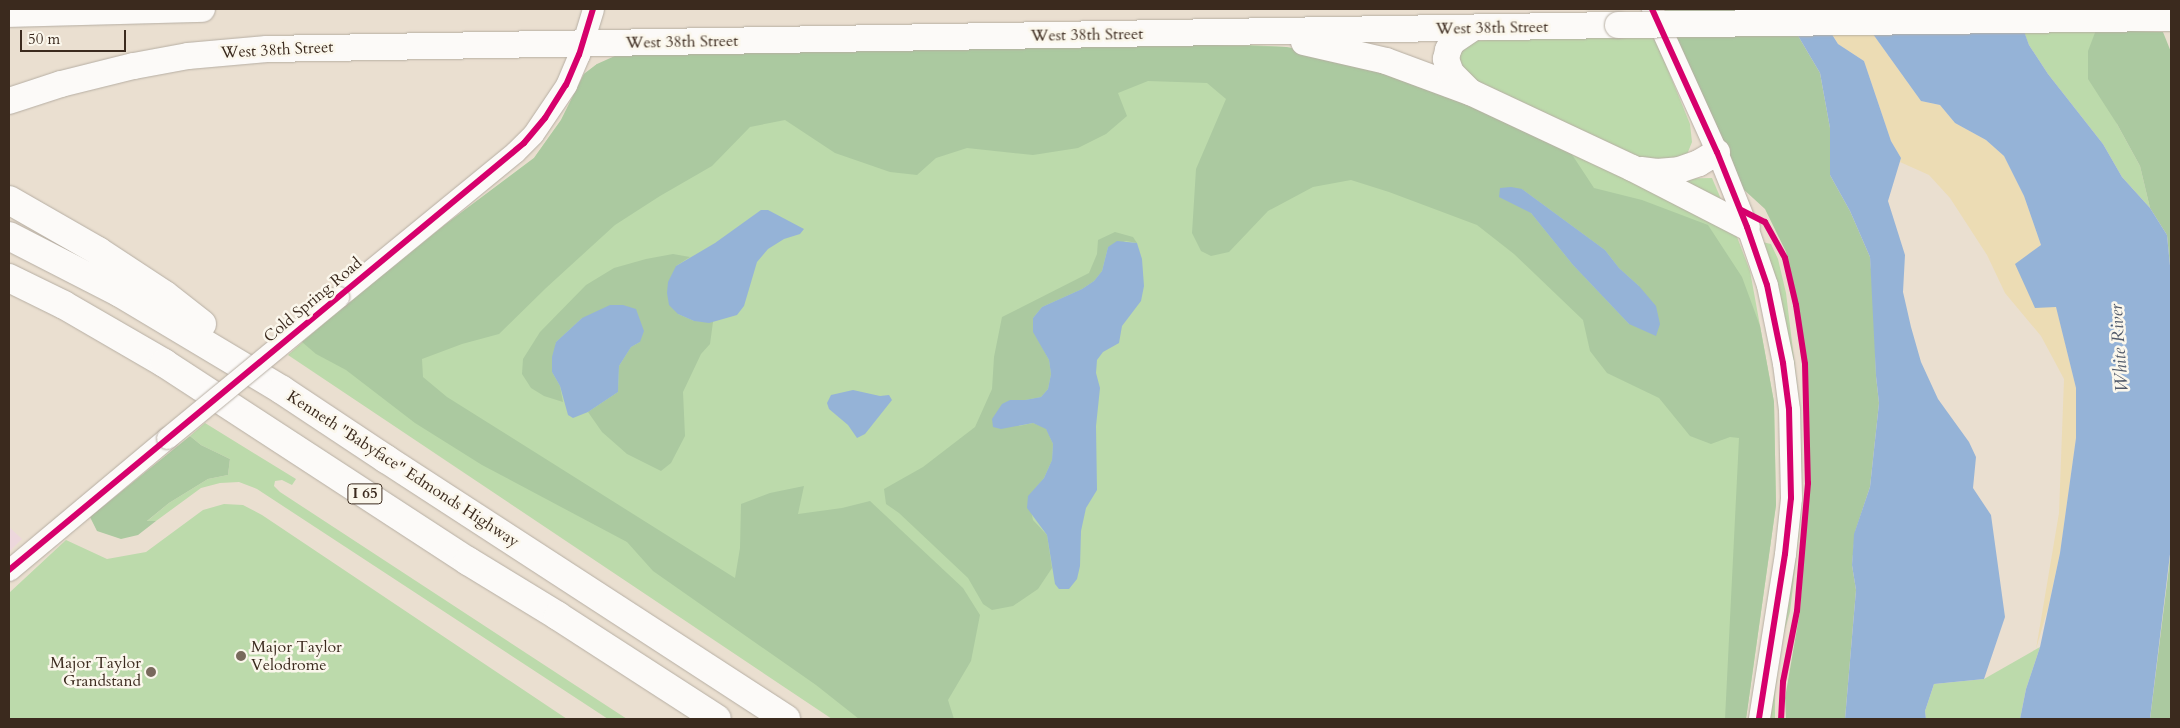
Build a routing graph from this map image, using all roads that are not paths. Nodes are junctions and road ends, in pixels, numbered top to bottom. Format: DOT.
graph roads {
  1 [pos="202,9"];
  2 [pos="1652,9"];
  3 [pos="2163,9"];
  4 [pos="9,14"];
  5 [pos="592,14"];
  6 [pos="2171,18"];
  7 [pos="1473,28"];
  8 [pos="2171,28"];
  9 [pos="1208,34"];
  10 [pos="583,44"];
  11 [pos="1470,92"];
  12 [pos="9,101"];
  13 [pos="1717,152"];
  14 [pos="1632,168"];
  15 [pos="9,200"];
  16 [pos="1747,227"];
  17 [pos="9,236"];
  18 [pos="9,278"];
  19 [pos="282,390"];
  20 [pos="9,570"];
  21 [pos="717,719"];
  22 [pos="786,719"];
  23 [pos="1759,719"];
  1 -- 4 [label="main road"];
  2 -- 13 [label="street"];
  3 -- 8 [label="main road"];
  5 -- 10 [label="street, Cold Spring Road"];
  6 -- 7 [label="main road, West 38th Street, bridge"];
  7 -- 9 [label="main road, West 38th Street"];
  7 -- 11 [label="main road"];
  9 -- 10 [label="main road, West 38th Street"];
  9 -- 11 [label="main road"];
  10 -- 12 [label="main road, West 38th Street"];
  10 -- 20 [label="street, Cold Spring Road, bridge"];
  11 -- 14 [label="main road"];
  13 -- 14 [label="main road"];
  13 -- 16 [label="street"];
  14 -- 16 [label="main road"];
  15 -- 19 [label="highway"];
  16 -- 23 [label="street"];
  17 -- 19 [label="highway, Kenneth \"Babyface\" Edmonds Highway / I 65"];
  18 -- 21 [label="highway, I 65"];
  19 -- 22 [label="highway, Kenneth \"Babyface\" Edmonds Highway / I 65"];
}
